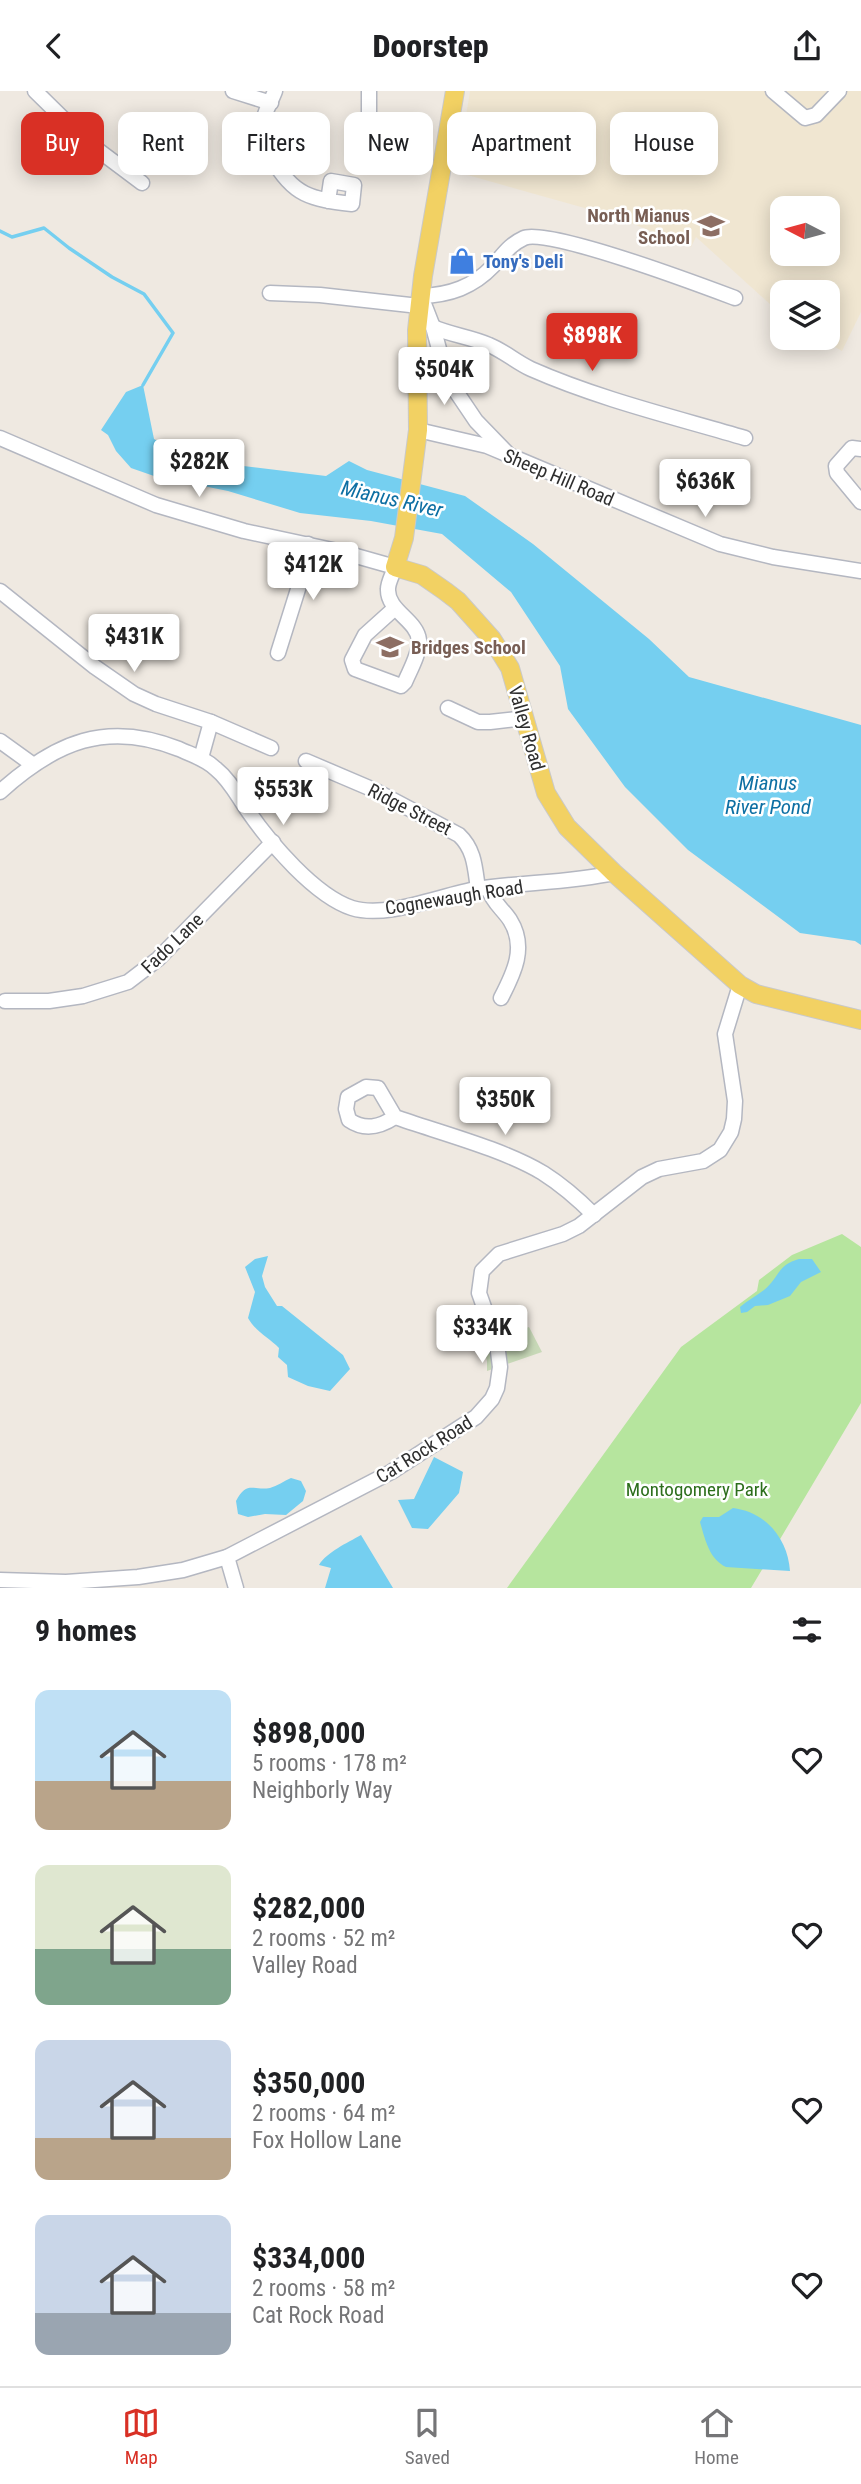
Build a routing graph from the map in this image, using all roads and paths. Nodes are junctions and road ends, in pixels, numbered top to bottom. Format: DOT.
graph roads {
  1 [pos="35,91"];
  2 [pos="233,91"];
  3 [pos="369,91"];
  4 [pos="455,91"];
  5 [pos="773,91"];
  6 [pos="838,91"];
  7 [pos="273,97"];
  8 [pos="369,112"];
  9 [pos="142,183"];
  10 [pos="328,201"];
  11 [pos="270,293"];
  12 [pos="734,298"];
  13 [pos="420,301"];
  14 [pos="433,327"];
  15 [pos="418,430"];
  16 [pos="0,438"];
  17 [pos="745,438"];
  18 [pos="861,449"];
  19 [pos="510,456"];
  20 [pos="861,502"];
  21 [pos="308,544"];
  22 [pos="395,567"];
  23 [pos="861,571"];
  24 [pos="0,591"];
  25 [pos="395,608"];
  26 [pos="278,653"];
  27 [pos="448,708"];
  28 [pos="525,718"];
  29 [pos="211,722"];
  30 [pos="0,741"];
  31 [pos="271,748"];
  32 [pos="201,758"];
  33 [pos="306,761"];
  34 [pos="33,764"];
  35 [pos="0,792"];
  36 [pos="273,842"];
  37 [pos="614,873"];
  38 [pos="483,889"];
  39 [pos="740,985"];
  40 [pos="501,998"];
  41 [pos="2,1001"];
  42 [pos="861,1020"];
  43 [pos="395,1117"];
  44 [pos="594,1215"];
  45 [pos="227,1557"];
  46 [pos="0,1580"];
  47 [pos="236,1588"];
  1 -- 9 [label="street"];
  2 -- 7 [label="street"];
  3 -- 8 [label="street"];
  4 -- 13 [label="main road"];
  5 -- 6 [label="street"];
  7 -- 10 [label="street"];
  11 -- 13 [label="street"];
  12 -- 13 [label="street"];
  13 -- 14 [label="street"];
  13 -- 15 [label="main road"];
  14 -- 17 [label="street"];
  14 -- 19 [label="street"];
  15 -- 19 [label="street, Sheep Hill Road"];
  15 -- 22 [label="main road"];
  16 -- 21 [label="street, Valley Road"];
  18 -- 20 [label="street"];
  19 -- 23 [label="street, Sheep Hill Road"];
  21 -- 22 [label="street, Valley Road"];
  21 -- 26 [label="street"];
  22 -- 25 [label="street"];
  22 -- 28 [label="main road, Valley Road"];
  24 -- 29 [label="street"];
  25 -- 25 [label="street"];
  27 -- 28 [label="street"];
  28 -- 37 [label="main road, Valley Road"];
  29 -- 31 [label="street"];
  29 -- 32 [label="street"];
  30 -- 34 [label="street"];
  32 -- 34 [label="street, Cognewaugh Road"];
  32 -- 36 [label="street, Cognewaugh Road"];
  33 -- 38 [label="street, Ridge Street"];
  34 -- 35 [label="street, Cognewaugh Road"];
  36 -- 38 [label="street, Cognewaugh Road"];
  36 -- 41 [label="street, Fado Lane"];
  37 -- 38 [label="street, Cognewaugh Road"];
  37 -- 39 [label="main road, Valley Road"];
  38 -- 40 [label="street"];
  39 -- 42 [label="main road, Valley Road"];
  39 -- 44 [label="street, Cat Rock Road"];
  43 -- 44 [label="street"];
  44 -- 45 [label="street, Cat Rock Road"];
  45 -- 46 [label="street, Cat Rock Road"];
  45 -- 47 [label="street"];
}
